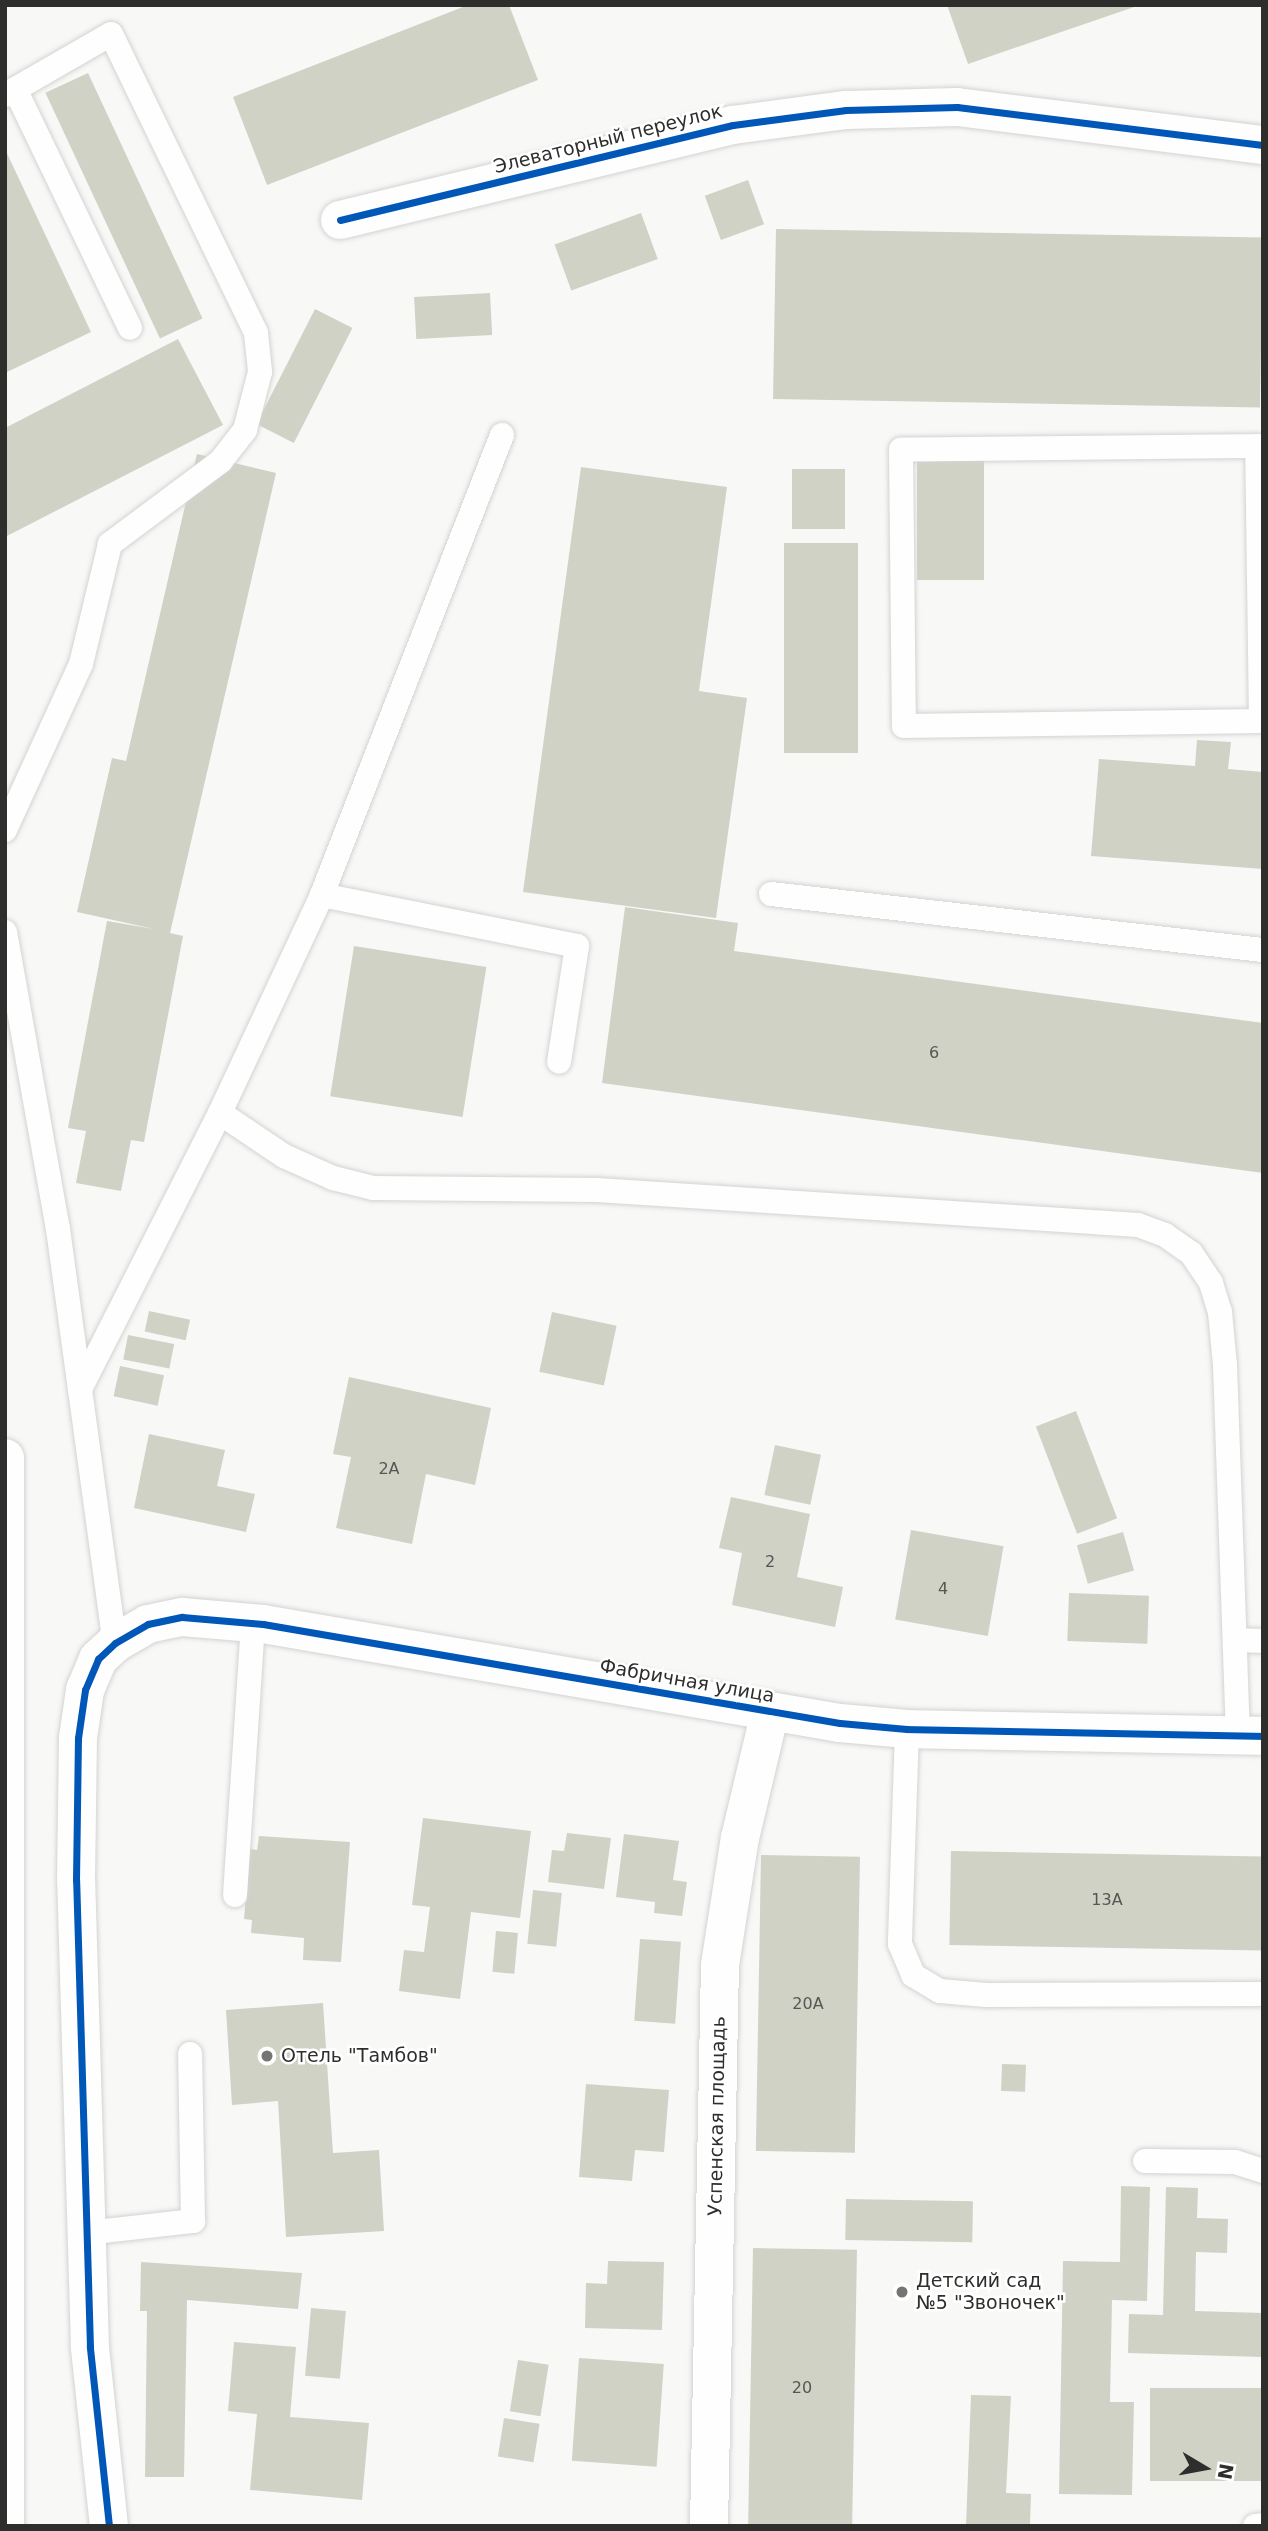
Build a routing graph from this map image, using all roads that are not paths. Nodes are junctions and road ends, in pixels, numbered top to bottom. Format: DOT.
graph roads {
  1 [pos="10,92"];
  2 [pos="1263,145"];
  3 [pos="340,220"];
  4 [pos="130,328"];
  5 [pos="502,435"];
  6 [pos="1262,721"];
  7 [pos="5,830"];
  8 [pos="771,894"];
  9 [pos="322,895"];
  10 [pos="5,932"];
  11 [pos="1263,950"];
  12 [pos="559,1062"];
  13 [pos="220,1113"];
  14 [pos="80,1389"];
  15 [pos="5,1458"];
  16 [pos="253,1623"];
  17 [pos="1236,1640"];
  18 [pos="1263,1641"];
  19 [pos="115,1643"];
  20 [pos="770,1712"];
  21 [pos="907,1729"];
  22 [pos="1250,1736"];
  23 [pos="235,1895"];
  24 [pos="1263,1994"];
  25 [pos="190,2054"];
  26 [pos="1145,2161"];
  27 [pos="1263,2171"];
  28 [pos="86,2233"];
  29 [pos="1263,2525"];
  30 [pos="5,2526"];
  31 [pos="109,2526"];
  32 [pos="709,2526"];
  33 [pos="1255,2526"];
  1 -- 4 [label="lane"];
  1 -- 7 [label="lane"];
  2 -- 3 [label="street, Элеваторный переулок"];
  5 -- 9 [label="lane"];
  6 -- 6 [label="lane"];
  8 -- 11 [label="lane"];
  9 -- 12 [label="lane"];
  9 -- 13 [label="lane"];
  10 -- 14 [label="lane"];
  13 -- 14 [label="lane"];
  13 -- 17 [label="lane"];
  14 -- 19 [label="lane"];
  15 -- 30 [label="street"];
  16 -- 19 [label="street, Фабричная улица"];
  16 -- 20 [label="street, Фабричная улица"];
  16 -- 23 [label="lane"];
  17 -- 18 [label="lane"];
  17 -- 22 [label="lane"];
  19 -- 28 [label="street"];
  20 -- 21 [label="street, Фабричная улица"];
  20 -- 32 [label="street, Успенская площадь"];
  21 -- 22 [label="street, Фабричная улица"];
  21 -- 24 [label="lane"];
  25 -- 28 [label="lane"];
  26 -- 27 [label="lane"];
  28 -- 31 [label="street"];
  29 -- 33 [label="lane"];
}
